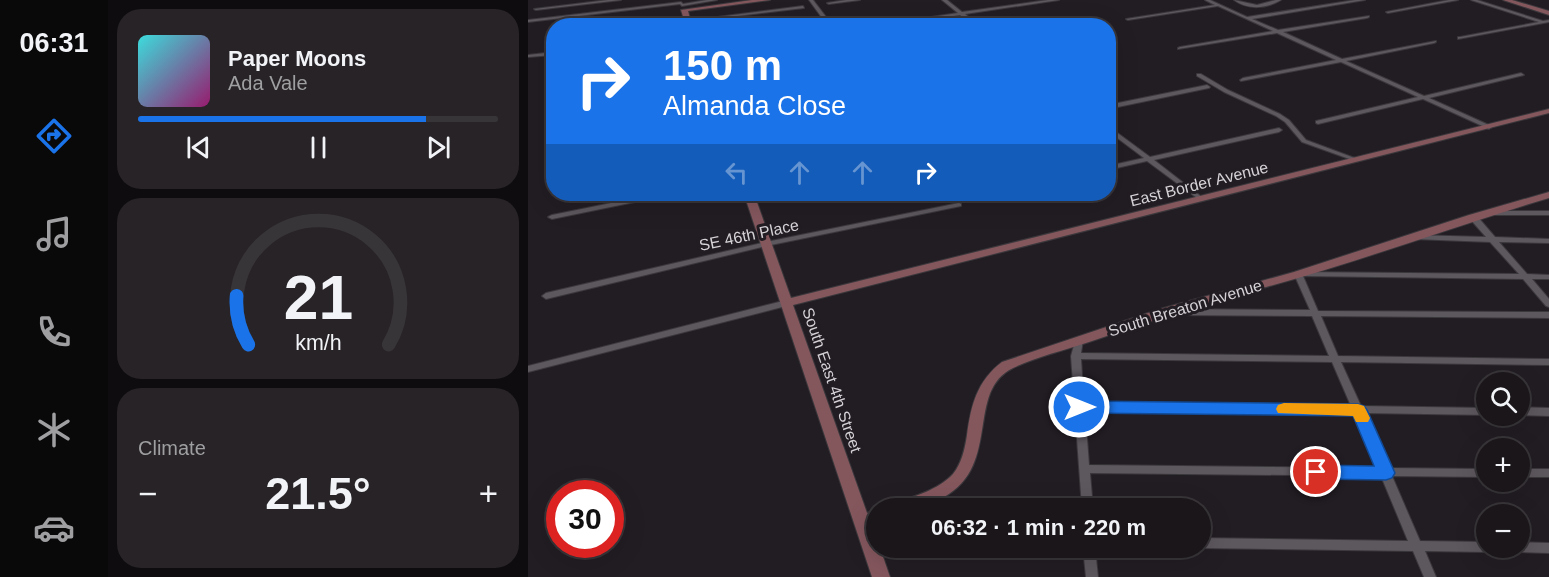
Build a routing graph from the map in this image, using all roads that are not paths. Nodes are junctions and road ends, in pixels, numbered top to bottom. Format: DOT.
graph roads {
  1 [pos="619,0"];
  2 [pos="715,0"];
  3 [pos="767,0"];
  4 [pos="811,0"];
  5 [pos="858,0"];
  6 [pos="944,0"];
  7 [pos="1057,0"];
  8 [pos="1206,0"];
  9 [pos="1236,0"];
  10 [pos="1280,0"];
  11 [pos="1363,0"];
  12 [pos="1456,0"];
  13 [pos="1473,0"];
  14 [pos="1506,0"];
  15 [pos="829,3"];
  16 [pos="682,4"];
  17 [pos="1218,5"];
  18 [pos="802,7"];
  19 [pos="536,9"];
  20 [pos="1388,12"];
  21 [pos="1549,13"];
  22 [pos="961,14"];
  23 [pos="1367,17"];
  24 [pos="555,18"];
  25 [pos="724,18"];
  26 [pos="825,18"];
  27 [pos="932,18"];
  28 [pos="966,18"];
  29 [pos="1247,18"];
  30 [pos="546,19"];
  31 [pos="1128,19"];
  32 [pos="528,21"];
  33 [pos="1547,22"];
  34 [pos="1276,31"];
  35 [pos="1460,38"];
  36 [pos="1434,42"];
  37 [pos="1179,48"];
  38 [pos="546,54"];
  39 [pos="528,56"];
  40 [pos="1342,61"];
  41 [pos="1199,75"];
  42 [pos="1521,75"];
  43 [pos="1243,80"];
  44 [pos="1207,87"];
  45 [pos="1424,98"];
  46 [pos="1116,105"];
  47 [pos="1549,111"];
  48 [pos="1318,122"];
  49 [pos="1489,127"];
  50 [pos="1279,130"];
  51 [pos="1116,134"];
  52 [pos="1148,159"];
  53 [pos="1357,160"];
  54 [pos="1116,166"];
  55 [pos="1549,195"];
  56 [pos="1201,199"];
  57 [pos="628,201"];
  58 [pos="751,201"];
  59 [pos="959,205"];
  60 [pos="1490,213"];
  61 [pos="1549,213"];
  62 [pos="552,216"];
  63 [pos="1473,217"];
  64 [pos="1409,237"];
  65 [pos="1494,240"];
  66 [pos="1549,241"];
  67 [pos="766,244"];
  68 [pos="1298,274"];
  69 [pos="1525,277"];
  70 [pos="1549,277"];
  71 [pos="546,296"];
  72 [pos="787,303"];
  73 [pos="1549,304"];
  74 [pos="1164,312"];
  75 [pos="1317,313"];
  76 [pos="1549,315"];
  77 [pos="1079,340"];
  78 [pos="1076,356"];
  79 [pos="1337,361"];
  80 [pos="1549,362"];
  81 [pos="528,369"];
  82 [pos="1079,407"];
  83 [pos="1358,410"];
  84 [pos="1476,411"];
  85 [pos="1530,411"];
  86 [pos="1549,411"];
  87 [pos="1084,469"];
  88 [pos="1386,473"];
  89 [pos="1476,473"];
  90 [pos="1530,473"];
  91 [pos="1549,473"];
  92 [pos="928,498"];
  93 [pos="1086,498"];
  94 [pos="866,514"];
  95 [pos="1211,543"];
  96 [pos="1417,546"];
  97 [pos="1476,547"];
  98 [pos="1530,548"];
  99 [pos="1549,548"];
  100 [pos="877,558"];
  101 [pos="1090,558"];
  102 [pos="881,577"];
  103 [pos="1092,577"];
  104 [pos="1430,577"];
  1 -- 19 [label="street"];
  2 -- 16 [label="street"];
  3 -- 16 [label="street"];
  4 -- 26 [label="street"];
  5 -- 15 [label="street"];
  6 -- 22 [label="street"];
  7 -- 22 [label="street"];
  8 -- 17 [label="street"];
  9 -- 10 [label="street"];
  11 -- 29 [label="street"];
  12 -- 20 [label="street"];
  13 -- 33 [label="street"];
  14 -- 21 [label="street"];
  16 -- 24 [label="street"];
  17 -- 29 [label="street"];
  17 -- 31 [label="street"];
  18 -- 25 [label="street"];
  22 -- 27 [label="street"];
  22 -- 28 [label="street"];
  23 -- 34 [label="street"];
  29 -- 34 [label="street"];
  30 -- 32 [label="street"];
  33 -- 35 [label="street"];
  34 -- 37 [label="street"];
  34 -- 40 [label="street"];
  36 -- 40 [label="street"];
  38 -- 39 [label="street"];
  40 -- 43 [label="street"];
  40 -- 45 [label="street"];
  41 -- 53 [label="street"];
  42 -- 45 [label="street"];
  44 -- 46 [label="street"];
  45 -- 48 [label="street"];
  45 -- 49 [label="street"];
  47 -- 49 [label="street, East Border Avenue"];
  49 -- 53 [label="street, East Border Avenue"];
  50 -- 52 [label="street"];
  51 -- 52 [label="street"];
  52 -- 54 [label="street"];
  52 -- 56 [label="street"];
  53 -- 56 [label="street, East Border Avenue"];
  55 -- 60 [label="street, South Breaton Avenue"];
  56 -- 72 [label="street, East Border Avenue"];
  57 -- 62 [label="street"];
  58 -- 67 [label="street, South East 4th Street"];
  59 -- 67 [label="street, SE 46th Place"];
  60 -- 61 [label="street"];
  60 -- 63 [label="street, South Breaton Avenue"];
  63 -- 64 [label="street, South Breaton Avenue"];
  63 -- 65 [label="street"];
  64 -- 65 [label="street"];
  64 -- 68 [label="street, South Breaton Avenue"];
  65 -- 66 [label="street"];
  65 -- 69 [label="street"];
  67 -- 71 [label="street, SE 46th Place"];
  67 -- 72 [label="street, South East 4th Street"];
  68 -- 69 [label="street"];
  68 -- 74 [label="street, South Breaton Avenue"];
  68 -- 75 [label="street"];
  69 -- 70 [label="street"];
  69 -- 73 [label="street"];
  72 -- 81 [label="street"];
  72 -- 94 [label="street, South East 4th Street"];
  74 -- 75 [label="street"];
  74 -- 77 [label="street, South Breaton Avenue"];
  75 -- 76 [label="street"];
  75 -- 79 [label="street"];
  77 -- 78 [label="street"];
  77 -- 92 [label="street, South Breaton Avenue"];
  78 -- 79 [label="street"];
  78 -- 82 [label="street"];
  79 -- 80 [label="street"];
  79 -- 83 [label="street"];
  82 -- 83 [label="street"];
  82 -- 87 [label="street"];
  83 -- 84 [label="street"];
  83 -- 88 [label="street"];
  85 -- 86 [label="street"];
  87 -- 88 [label="street"];
  87 -- 93 [label="street"];
  88 -- 89 [label="street"];
  88 -- 96 [label="street"];
  90 -- 91 [label="street"];
  95 -- 96 [label="street"];
  96 -- 97 [label="street"];
  96 -- 104 [label="street"];
  98 -- 99 [label="street"];
  100 -- 102 [label="street, South East 4th Street"];
  101 -- 103 [label="street"];
}
